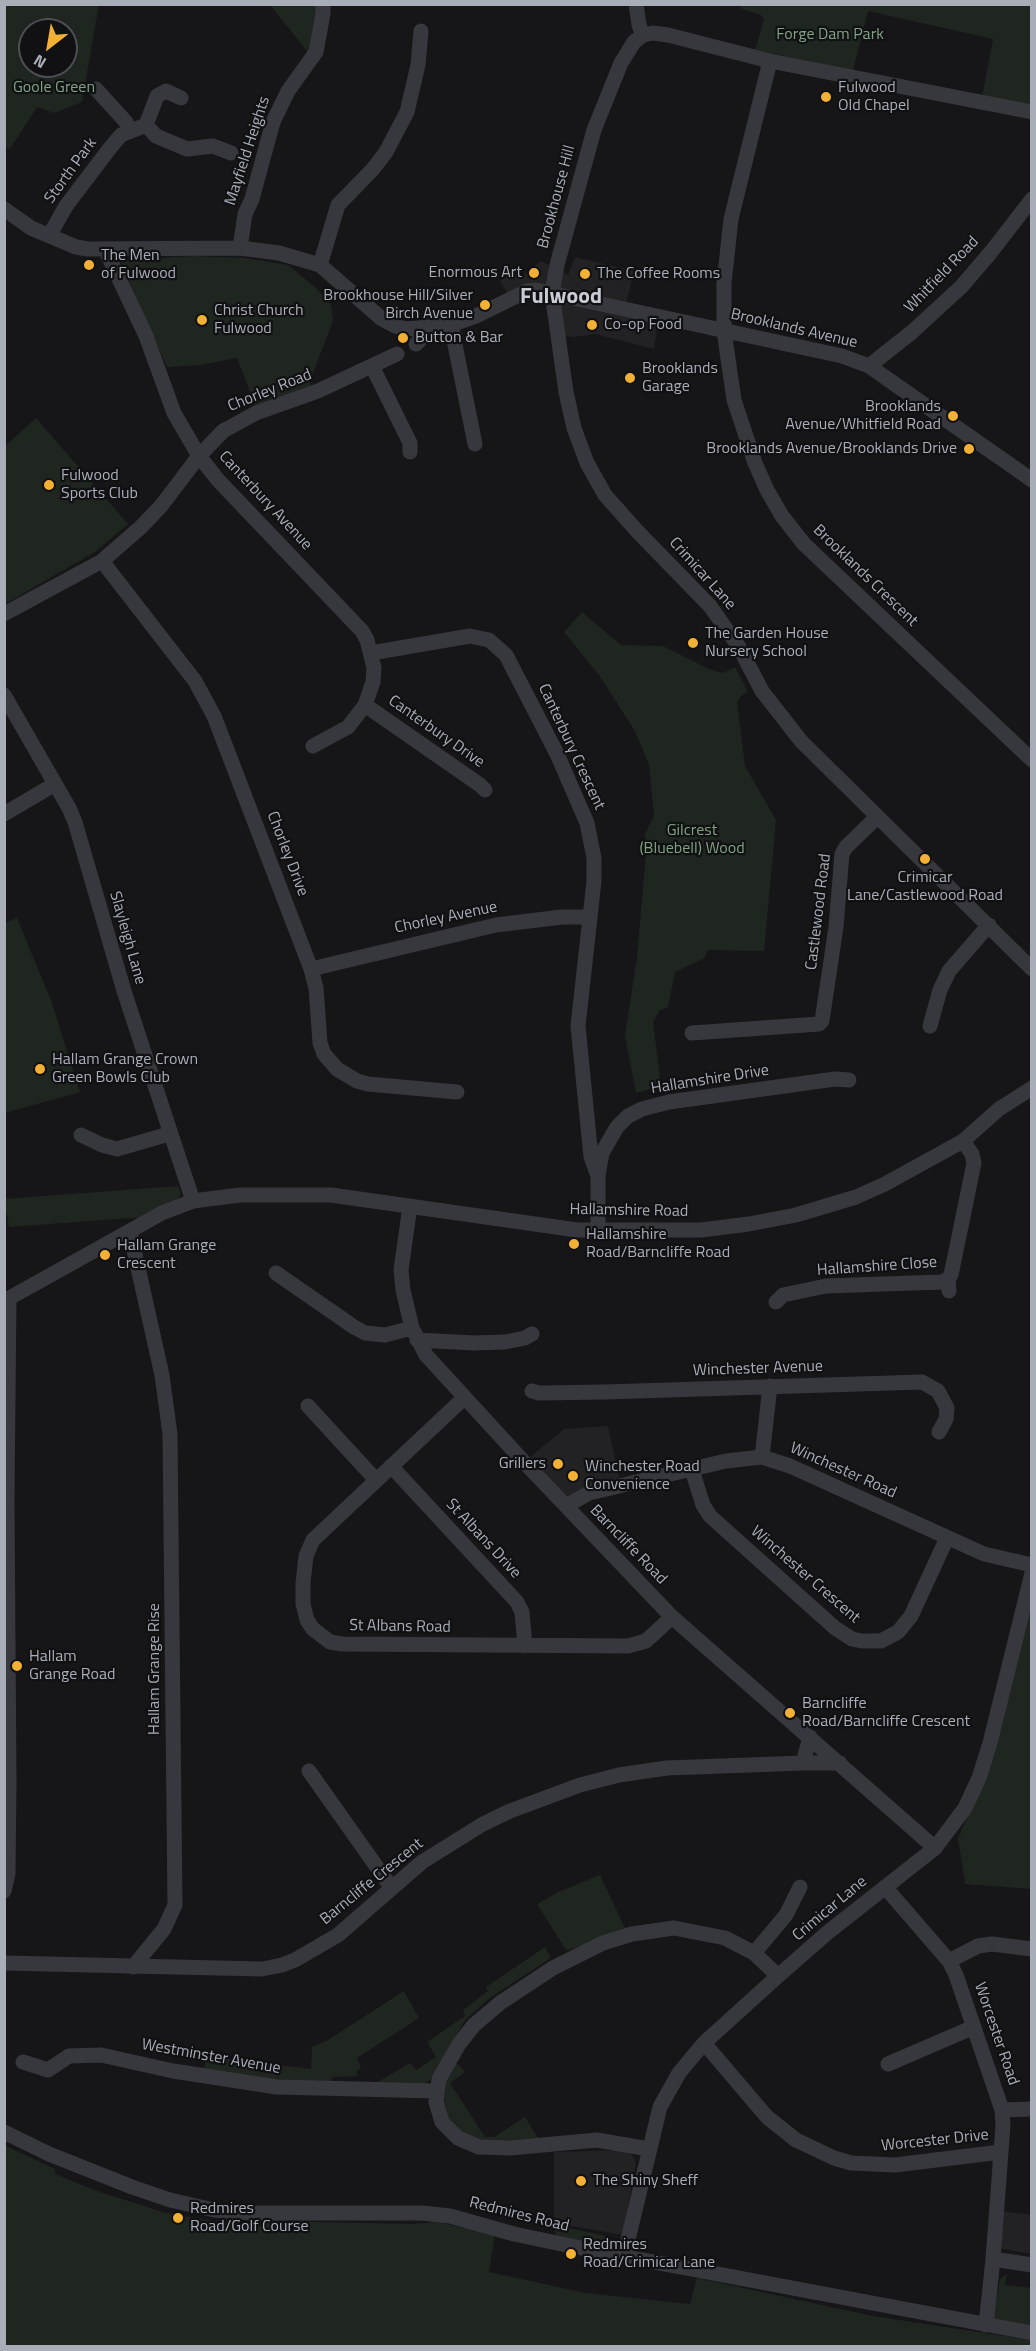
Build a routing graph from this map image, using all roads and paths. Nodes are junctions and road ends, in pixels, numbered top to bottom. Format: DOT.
graph roads {
  1 [pos="323,4"];
  2 [pos="636,4"];
  3 [pos="421,31"];
  4 [pos="643,35"];
  5 [pos="770,61"];
  6 [pos="96,89"];
  7 [pos="181,98"];
  8 [pos="1032,112"];
  9 [pos="146,125"];
  10 [pos="129,131"];
  11 [pos="231,153"];
  12 [pos="1032,200"];
  13 [pos="5,211"];
  14 [pos="49,236"];
  15 [pos="240,248"];
  16 [pos="105,249"];
  17 [pos="320,265"];
  18 [pos="552,292"];
  19 [pos="451,325"];
  20 [pos="431,328"];
  21 [pos="724,331"];
  22 [pos="416,344"];
  23 [pos="397,354"];
  24 [pos="372,366"];
  25 [pos="869,366"];
  26 [pos="475,444"];
  27 [pos="410,452"];
  28 [pos="199,456"];
  29 [pos="1032,480"];
  30 [pos="102,561"];
  31 [pos="4,614"];
  32 [pos="371,653"];
  33 [pos="4,695"];
  34 [pos="365,705"];
  35 [pos="313,746"];
  36 [pos="1032,760"];
  37 [pos="55,784"];
  38 [pos="484,790"];
  39 [pos="4,814"];
  40 [pos="877,816"];
  41 [pos="590,917"];
  42 [pos="989,925"];
  43 [pos="311,969"];
  44 [pos="1032,969"];
  45 [pos="930,1026"];
  46 [pos="692,1034"];
  47 [pos="849,1080"];
  48 [pos="1032,1088"];
  49 [pos="458,1092"];
  50 [pos="170,1134"];
  51 [pos="81,1135"];
  52 [pos="963,1141"];
  53 [pos="596,1149"];
  54 [pos="193,1201"];
  55 [pos="410,1206"];
  56 [pos="598,1231"];
  57 [pos="130,1232"];
  58 [pos="276,1273"];
  59 [pos="7,1300"];
  60 [pos="776,1302"];
  61 [pos="414,1334"];
  62 [pos="532,1334"];
  63 [pos="770,1386"];
  64 [pos="532,1391"];
  65 [pos="464,1398"];
  66 [pos="308,1406"];
  67 [pos="939,1432"];
  68 [pos="762,1457"];
  69 [pos="392,1466"];
  70 [pos="692,1470"];
  71 [pos="376,1480"];
  72 [pos="566,1506"];
  73 [pos="947,1538"];
  74 [pos="1032,1565"];
  75 [pos="1032,1573"];
  76 [pos="672,1617"];
  77 [pos="525,1646"];
  78 [pos="810,1737"];
  79 [pos="803,1763"];
  80 [pos="840,1763"];
  81 [pos="309,1771"];
  82 [pos="7,1782"];
  83 [pos="935,1848"];
  84 [pos="391,1887"];
  85 [pos="800,1887"];
  86 [pos="885,1887"];
  87 [pos="4,1891"];
  88 [pos="1032,1949"];
  89 [pos="754,1953"];
  90 [pos="949,1961"];
  91 [pos="4,1963"];
  92 [pos="134,1967"];
  93 [pos="778,1976"];
  94 [pos="975,2027"];
  95 [pos="704,2043"];
  96 [pos="23,2062"];
  97 [pos="888,2064"];
  98 [pos="436,2091"];
  99 [pos="1032,2109"];
  100 [pos="1002,2110"];
  101 [pos="4,2132"];
  102 [pos="649,2149"];
  103 [pos="1001,2152"];
  104 [pos="624,2256"];
  105 [pos="993,2259"];
  106 [pos="1032,2265"];
  107 [pos="986,2325"];
  108 [pos="1032,2333"];
  1 -- 15 [label="street, Mayfield Heights"];
  2 -- 4 [label="street"];
  3 -- 17 [label="street"];
  4 -- 5 [label="street"];
  4 -- 18 [label="street, Brookhouse Hill"];
  5 -- 8 [label="street"];
  5 -- 21 [label="street, Brooklands Crescent"];
  6 -- 10 [label="street"];
  7 -- 9 [label="street"];
  9 -- 10 [label="street, Storth Park"];
  9 -- 11 [label="street"];
  10 -- 14 [label="street, Storth Park"];
  12 -- 25 [label="street, Whitfield Road"];
  13 -- 14 [label="street"];
  14 -- 16 [label="street"];
  15 -- 16 [label="street"];
  15 -- 17 [label="street"];
  16 -- 28 [label="street, Canterbury Avenue"];
  17 -- 20 [label="street"];
  18 -- 19 [label="street"];
  18 -- 21 [label="street, Brooklands Avenue"];
  18 -- 40 [label="street, Crimicar Lane"];
  19 -- 20 [label="street"];
  19 -- 26 [label="street"];
  20 -- 22 [label="street"];
  21 -- 25 [label="street, Brooklands Avenue"];
  21 -- 36 [label="street, Brooklands Crescent"];
  23 -- 24 [label="street, Chorley Road"];
  24 -- 27 [label="street"];
  24 -- 28 [label="street, Chorley Road"];
  25 -- 29 [label="street, Brooklands Avenue"];
  28 -- 30 [label="street, Chorley Road"];
  28 -- 32 [label="street, Canterbury Avenue"];
  30 -- 31 [label="street, Chorley Road"];
  30 -- 43 [label="street, Chorley Drive"];
  32 -- 34 [label="street, Canterbury Avenue"];
  32 -- 41 [label="street, Canterbury Crescent"];
  33 -- 37 [label="street, Slayleigh Lane"];
  34 -- 35 [label="street, Canterbury Avenue"];
  34 -- 38 [label="street, Canterbury Drive"];
  37 -- 39 [label="street"];
  37 -- 50 [label="street, Slayleigh Lane"];
  40 -- 42 [label="street, Crimicar Lane"];
  40 -- 46 [label="street, Castlewood Road"];
  41 -- 43 [label="street, Chorley Avenue"];
  41 -- 53 [label="street, Canterbury Crescent"];
  42 -- 44 [label="street, Crimicar Lane"];
  42 -- 45 [label="street"];
  43 -- 49 [label="street, Chorley Drive"];
  47 -- 53 [label="street, Hallamshire Drive"];
  48 -- 52 [label="street, Hallamshire Road"];
  50 -- 51 [label="street"];
  50 -- 54 [label="street, Slayleigh Lane"];
  52 -- 56 [label="street, Hallamshire Road"];
  52 -- 60 [label="street, Hallamshire Close"];
  53 -- 56 [label="street, Canterbury Crescent"];
  54 -- 55 [label="street, Hallamshire Road"];
  54 -- 57 [label="street"];
  55 -- 56 [label="street, Hallamshire Road"];
  55 -- 61 [label="street, Barncliffe Road"];
  57 -- 59 [label="street"];
  57 -- 92 [label="street, Hallam Grange Rise"];
  58 -- 61 [label="street"];
  59 -- 82 [label="street"];
  61 -- 62 [label="street"];
  61 -- 65 [label="street, Barncliffe Road"];
  63 -- 64 [label="street, Winchester Avenue"];
  63 -- 67 [label="street, Winchester Avenue"];
  63 -- 68 [label="street"];
  65 -- 69 [label="street, St Albans Road"];
  65 -- 72 [label="street, Barncliffe Road"];
  66 -- 71 [label="street"];
  68 -- 70 [label="street, Winchester Road"];
  68 -- 73 [label="street, Winchester Road"];
  69 -- 71 [label="street, St Albans Road"];
  69 -- 77 [label="street, St Albans Drive"];
  70 -- 72 [label="street, Winchester Road"];
  70 -- 73 [label="street, Winchester Crescent"];
  71 -- 77 [label="street, St Albans Road"];
  72 -- 76 [label="street, Barncliffe Road"];
  73 -- 74 [label="street, Winchester Road"];
  75 -- 83 [label="street, Crimicar Lane"];
  76 -- 77 [label="street, St Albans Road"];
  76 -- 78 [label="street, Barncliffe Road"];
  78 -- 79 [label="street"];
  78 -- 80 [label="street, Barncliffe Road"];
  79 -- 80 [label="street, Barncliffe Crescent"];
  79 -- 84 [label="street, Barncliffe Crescent"];
  80 -- 83 [label="street, Barncliffe Road"];
  81 -- 84 [label="street"];
  82 -- 87 [label="street"];
  83 -- 86 [label="street, Crimicar Lane"];
  84 -- 92 [label="street, Barncliffe Crescent"];
  85 -- 89 [label="street"];
  86 -- 90 [label="street, Worcester Road"];
  86 -- 93 [label="street, Crimicar Lane"];
  88 -- 90 [label="street"];
  89 -- 93 [label="street"];
  89 -- 98 [label="street"];
  90 -- 94 [label="street, Worcester Road"];
  91 -- 92 [label="street"];
  93 -- 95 [label="street, Crimicar Lane"];
  94 -- 97 [label="street"];
  94 -- 100 [label="street, Worcester Road"];
  95 -- 102 [label="street, Crimicar Lane"];
  95 -- 103 [label="street, Worcester Drive"];
  96 -- 98 [label="street, Westminster Avenue"];
  98 -- 102 [label="street"];
  99 -- 100 [label="street"];
  100 -- 103 [label="street, Worcester Road"];
  101 -- 104 [label="street, Redmires Road"];
  102 -- 104 [label="street, Crimicar Lane"];
  103 -- 105 [label="street, Worcester Road"];
  104 -- 107 [label="street, Redmires Road"];
  105 -- 106 [label="street"];
  105 -- 107 [label="street, Worcester Road"];
  107 -- 108 [label="street, Redmires Road"];
}
